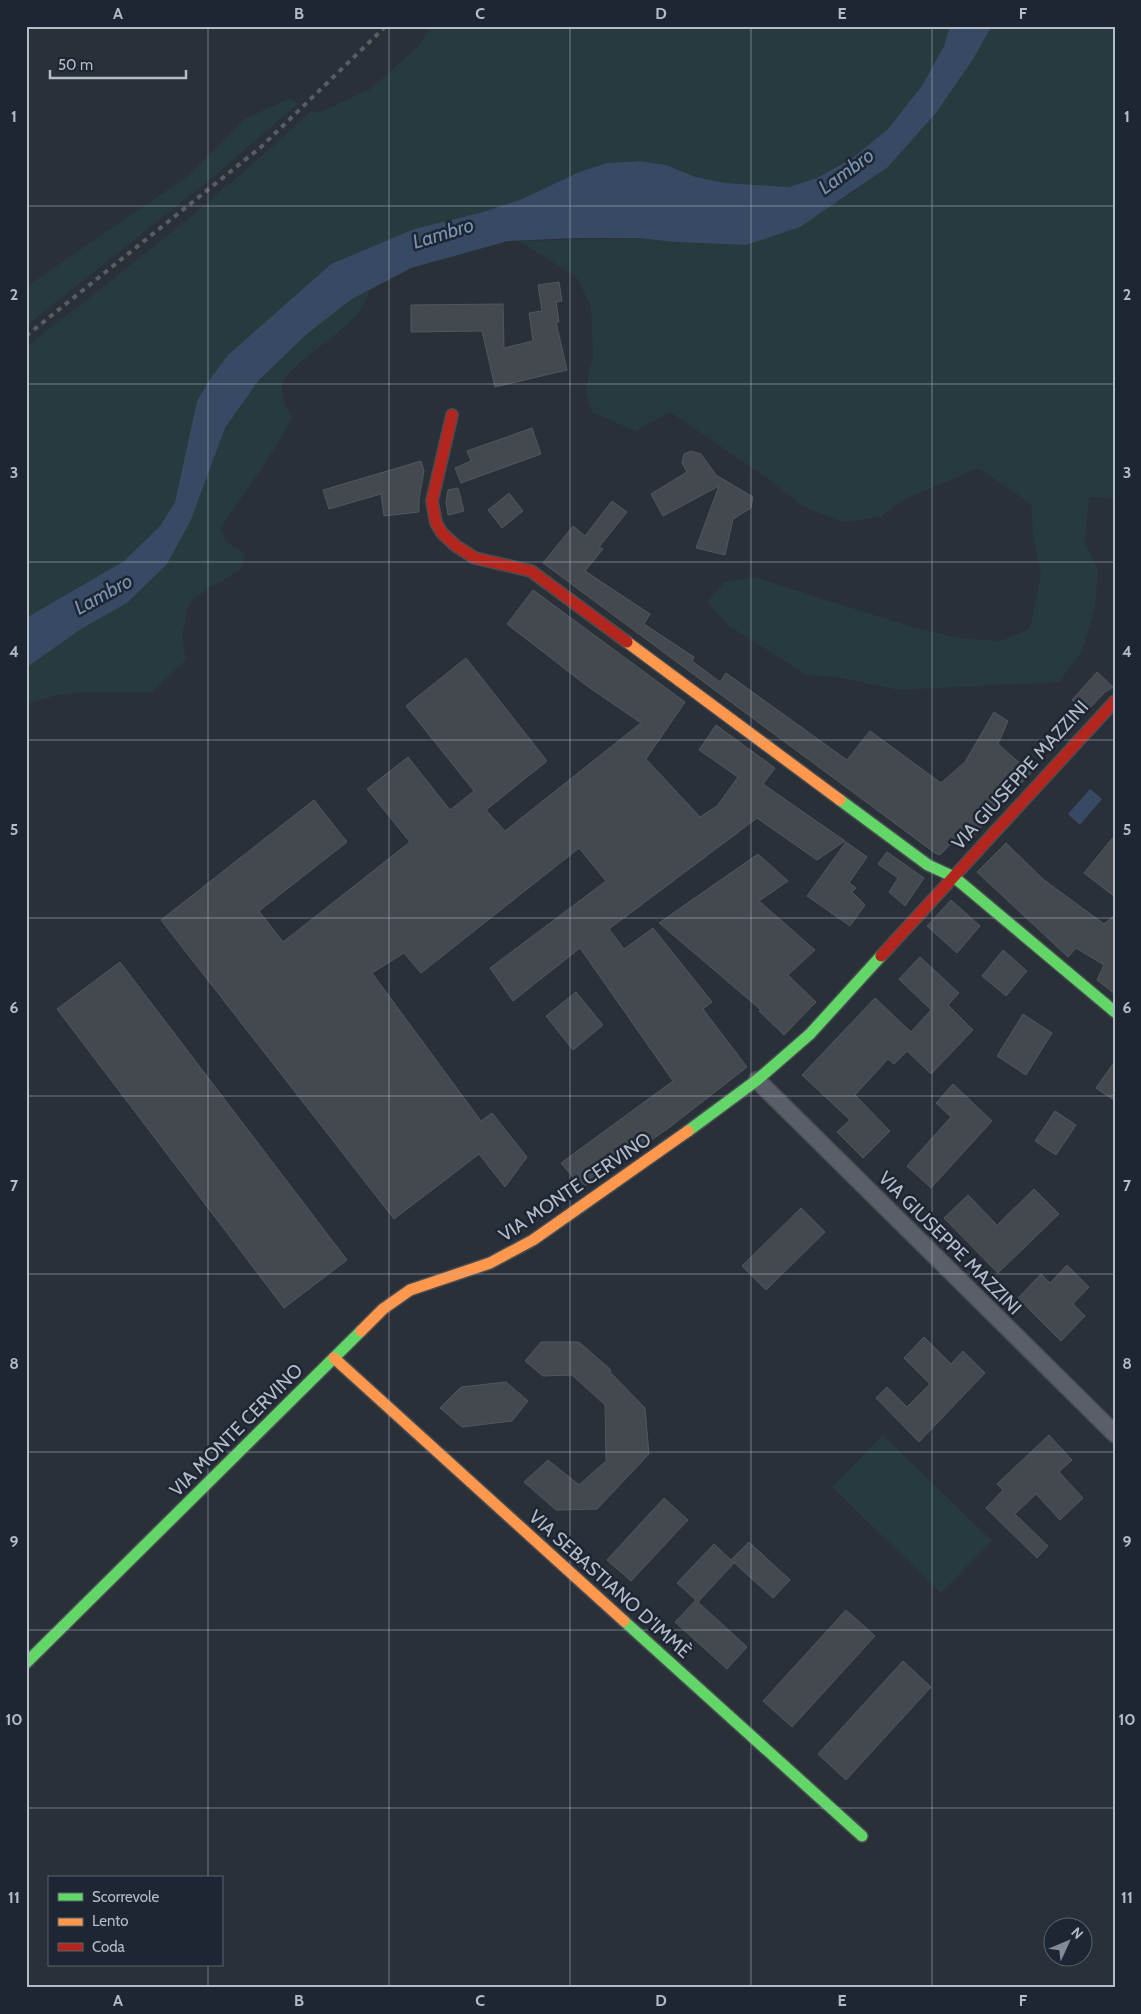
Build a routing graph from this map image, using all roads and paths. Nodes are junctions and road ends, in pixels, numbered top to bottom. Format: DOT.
graph roads {
  1 [pos="452,415"];
  2 [pos="1115,701"];
  3 [pos="954,877"];
  4 [pos="1115,1012"];
  5 [pos="757,1080"];
  6 [pos="334,1358"];
  7 [pos="1115,1434"];
  8 [pos="26,1663"];
  9 [pos="862,1836"];
  1 -- 3 [label="street"];
  2 -- 3 [label="street, VIA GIUSEPPE MAZZINI"];
  3 -- 4 [label="street"];
  3 -- 5 [label="street, VIA MONTE CERVINO"];
  5 -- 6 [label="street, VIA MONTE CERVINO"];
  5 -- 7 [label="street, VIA GIUSEPPE MAZZINI"];
  6 -- 8 [label="street, VIA MONTE CERVINO"];
  6 -- 9 [label="street, VIA SEBASTIANO D'IMMÈ"];
}
